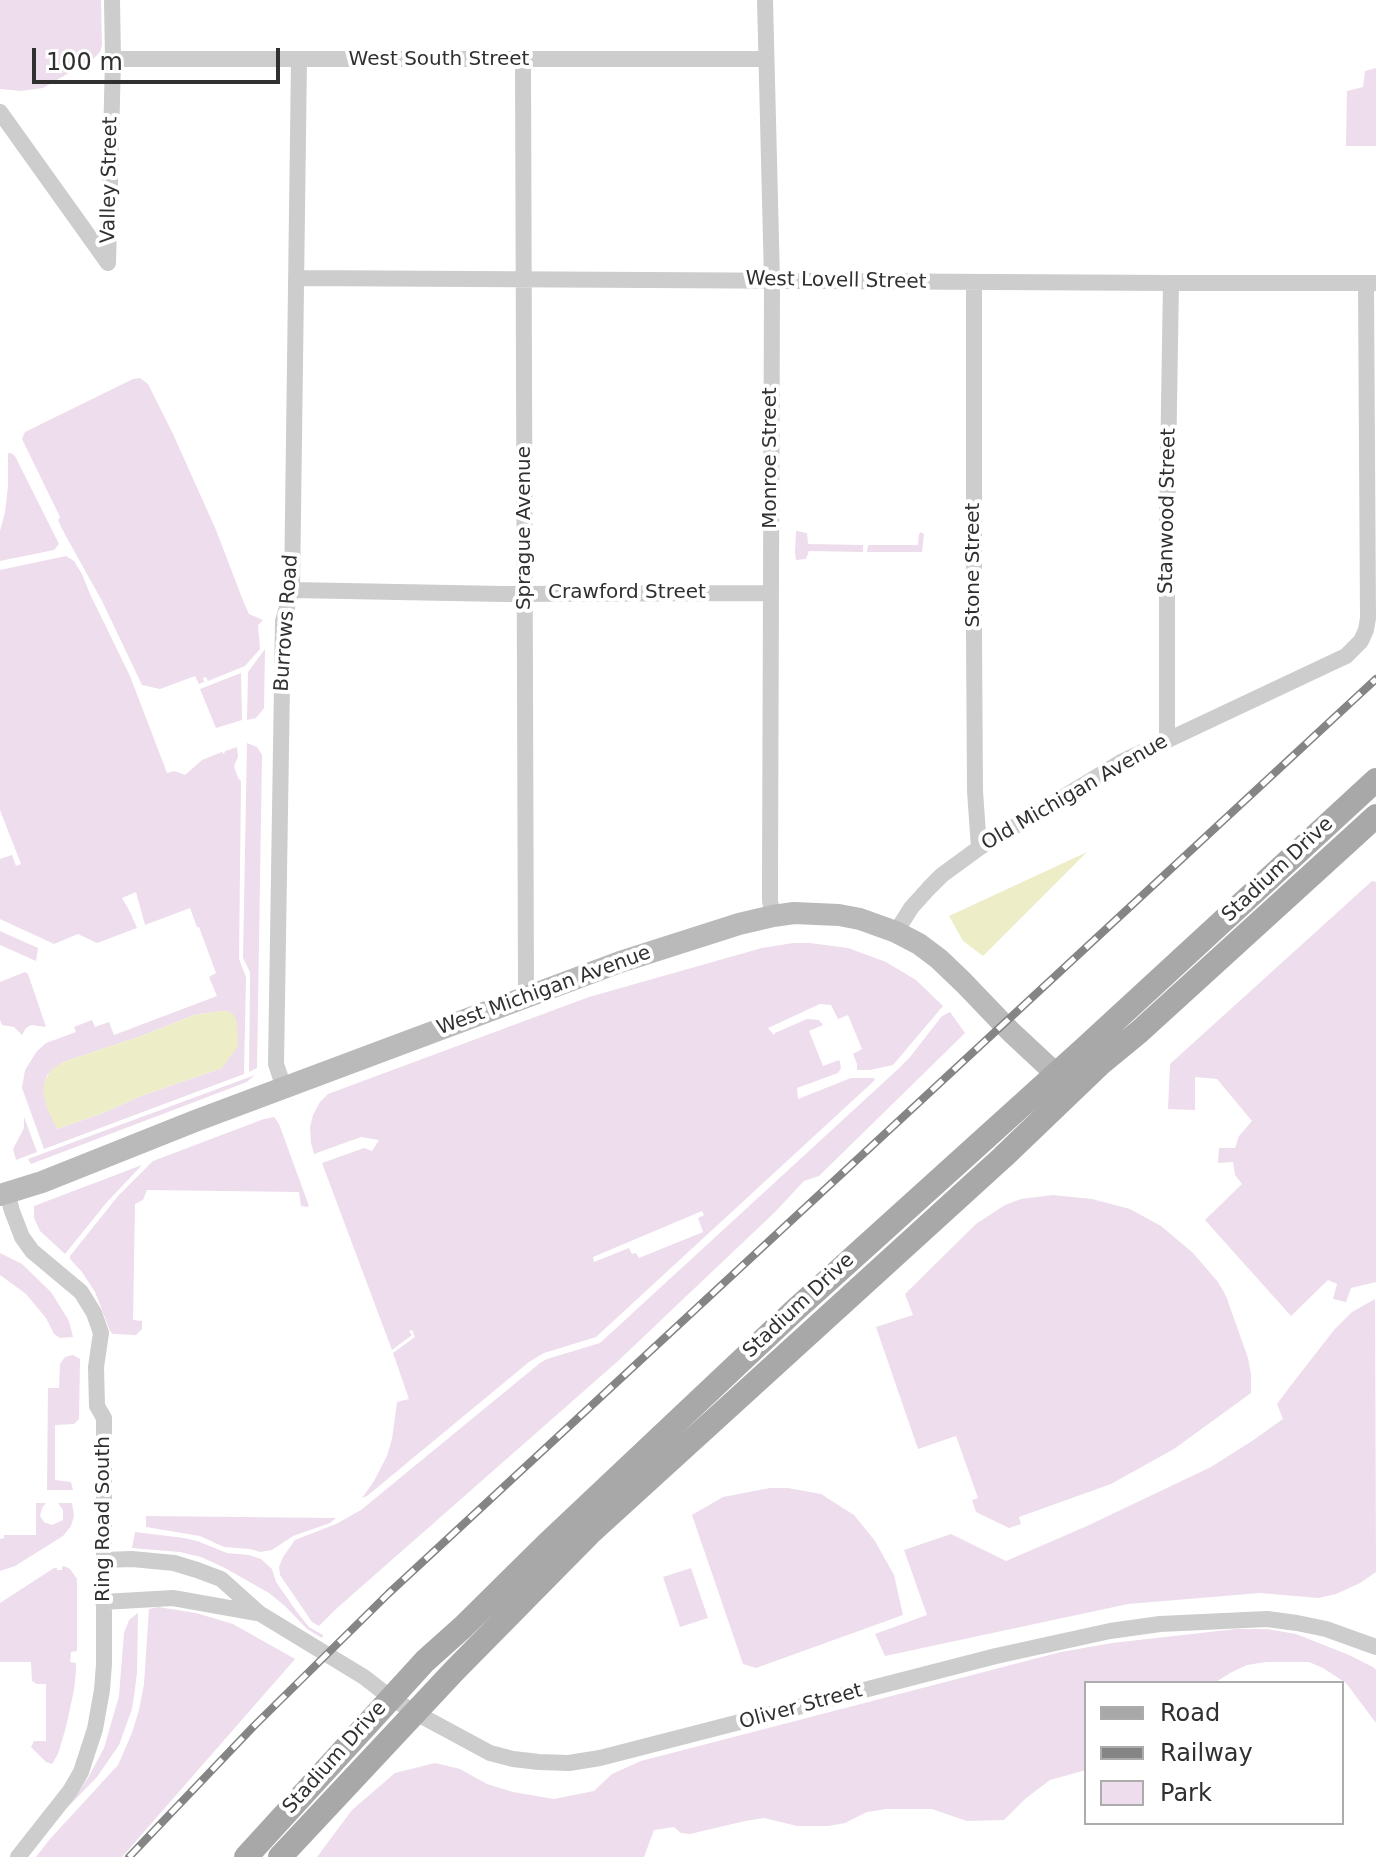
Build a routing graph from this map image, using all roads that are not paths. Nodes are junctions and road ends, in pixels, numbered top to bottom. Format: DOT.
graph roads {
  1 [pos="112,0"];
  2 [pos="765,0"];
  3 [pos="113,59"];
  4 [pos="766,59"];
  5 [pos="299,60"];
  6 [pos="523,60"];
  7 [pos="0,112"];
  8 [pos="296,278"];
  9 [pos="524,278"];
  10 [pos="772,280"];
  11 [pos="974,282"];
  12 [pos="1171,283"];
  13 [pos="1371,283"];
  14 [pos="292,590"];
  15 [pos="771,593"];
  16 [pos="525,594"];
  17 [pos="1167,739"];
  18 [pos="1376,780"];
  19 [pos="1376,816"];
  20 [pos="979,848"];
  21 [pos="773,916"];
  22 [pos="896,932"];
  23 [pos="526,996"];
  24 [pos="1055,1073"];
  25 [pos="284,1088"];
  26 [pos="4,1194"];
  27 [pos="103,1560"];
  28 [pos="103,1602"];
  29 [pos="259,1613"];
  30 [pos="1376,1647"];
  31 [pos="391,1698"];
  32 [pos="414,1712"];
  33 [pos="18,1857"];
  34 [pos="246,1857"];
  35 [pos="280,1857"];
  1 -- 3 [label="street, Valley Street"];
  2 -- 4 [label="street, Monroe Street"];
  3 -- 5 [label="street, West South Street"];
  3 -- 7 [label="street, Valley Street"];
  4 -- 6 [label="street, West South Street"];
  4 -- 10 [label="street, Monroe Street"];
  5 -- 6 [label="street, West South Street"];
  5 -- 8 [label="street, Burrows Road"];
  6 -- 9 [label="street, Sprague Avenue"];
  8 -- 9 [label="street, West Lovell Street"];
  8 -- 14 [label="street, Burrows Road"];
  9 -- 10 [label="street, West Lovell Street"];
  9 -- 16 [label="street, Sprague Avenue"];
  10 -- 11 [label="street, West Lovell Street"];
  10 -- 15 [label="street, Monroe Street"];
  11 -- 12 [label="street, West Lovell Street"];
  11 -- 20 [label="street, Stone Street"];
  12 -- 13 [label="street, West Lovell Street"];
  12 -- 17 [label="street, Stanwood Street"];
  13 -- 17 [label="street, Old Michigan Avenue"];
  14 -- 16 [label="street, Crawford Street"];
  14 -- 25 [label="street, Burrows Road"];
  15 -- 16 [label="street, Crawford Street"];
  15 -- 21 [label="street, Monroe Street"];
  16 -- 23 [label="street, Sprague Avenue"];
  17 -- 20 [label="street, Old Michigan Avenue"];
  18 -- 24 [label="main road, Stadium Drive"];
  19 -- 32 [label="main road, Stadium Drive"];
  20 -- 22 [label="street, Old Michigan Avenue"];
  21 -- 22 [label="street, West Michigan Avenue"];
  21 -- 23 [label="street, West Michigan Avenue"];
  22 -- 24 [label="street, West Michigan Avenue"];
  23 -- 25 [label="street, West Michigan Avenue"];
  24 -- 31 [label="main road, Stadium Drive"];
  25 -- 26 [label="street, West Michigan Avenue"];
  26 -- 27 [label="street, Ring Road South"];
  27 -- 28 [label="street, Ring Road South"];
  27 -- 29 [label="street, Oliver Street"];
  28 -- 29 [label="street, Oliver Street"];
  28 -- 33 [label="street, Ring Road South"];
  29 -- 31 [label="street, Oliver Street"];
  30 -- 32 [label="street, Oliver Street"];
  31 -- 32 [label="street, Oliver Street"];
  31 -- 34 [label="main road, Stadium Drive"];
  32 -- 35 [label="main road, Stadium Drive"];
}
